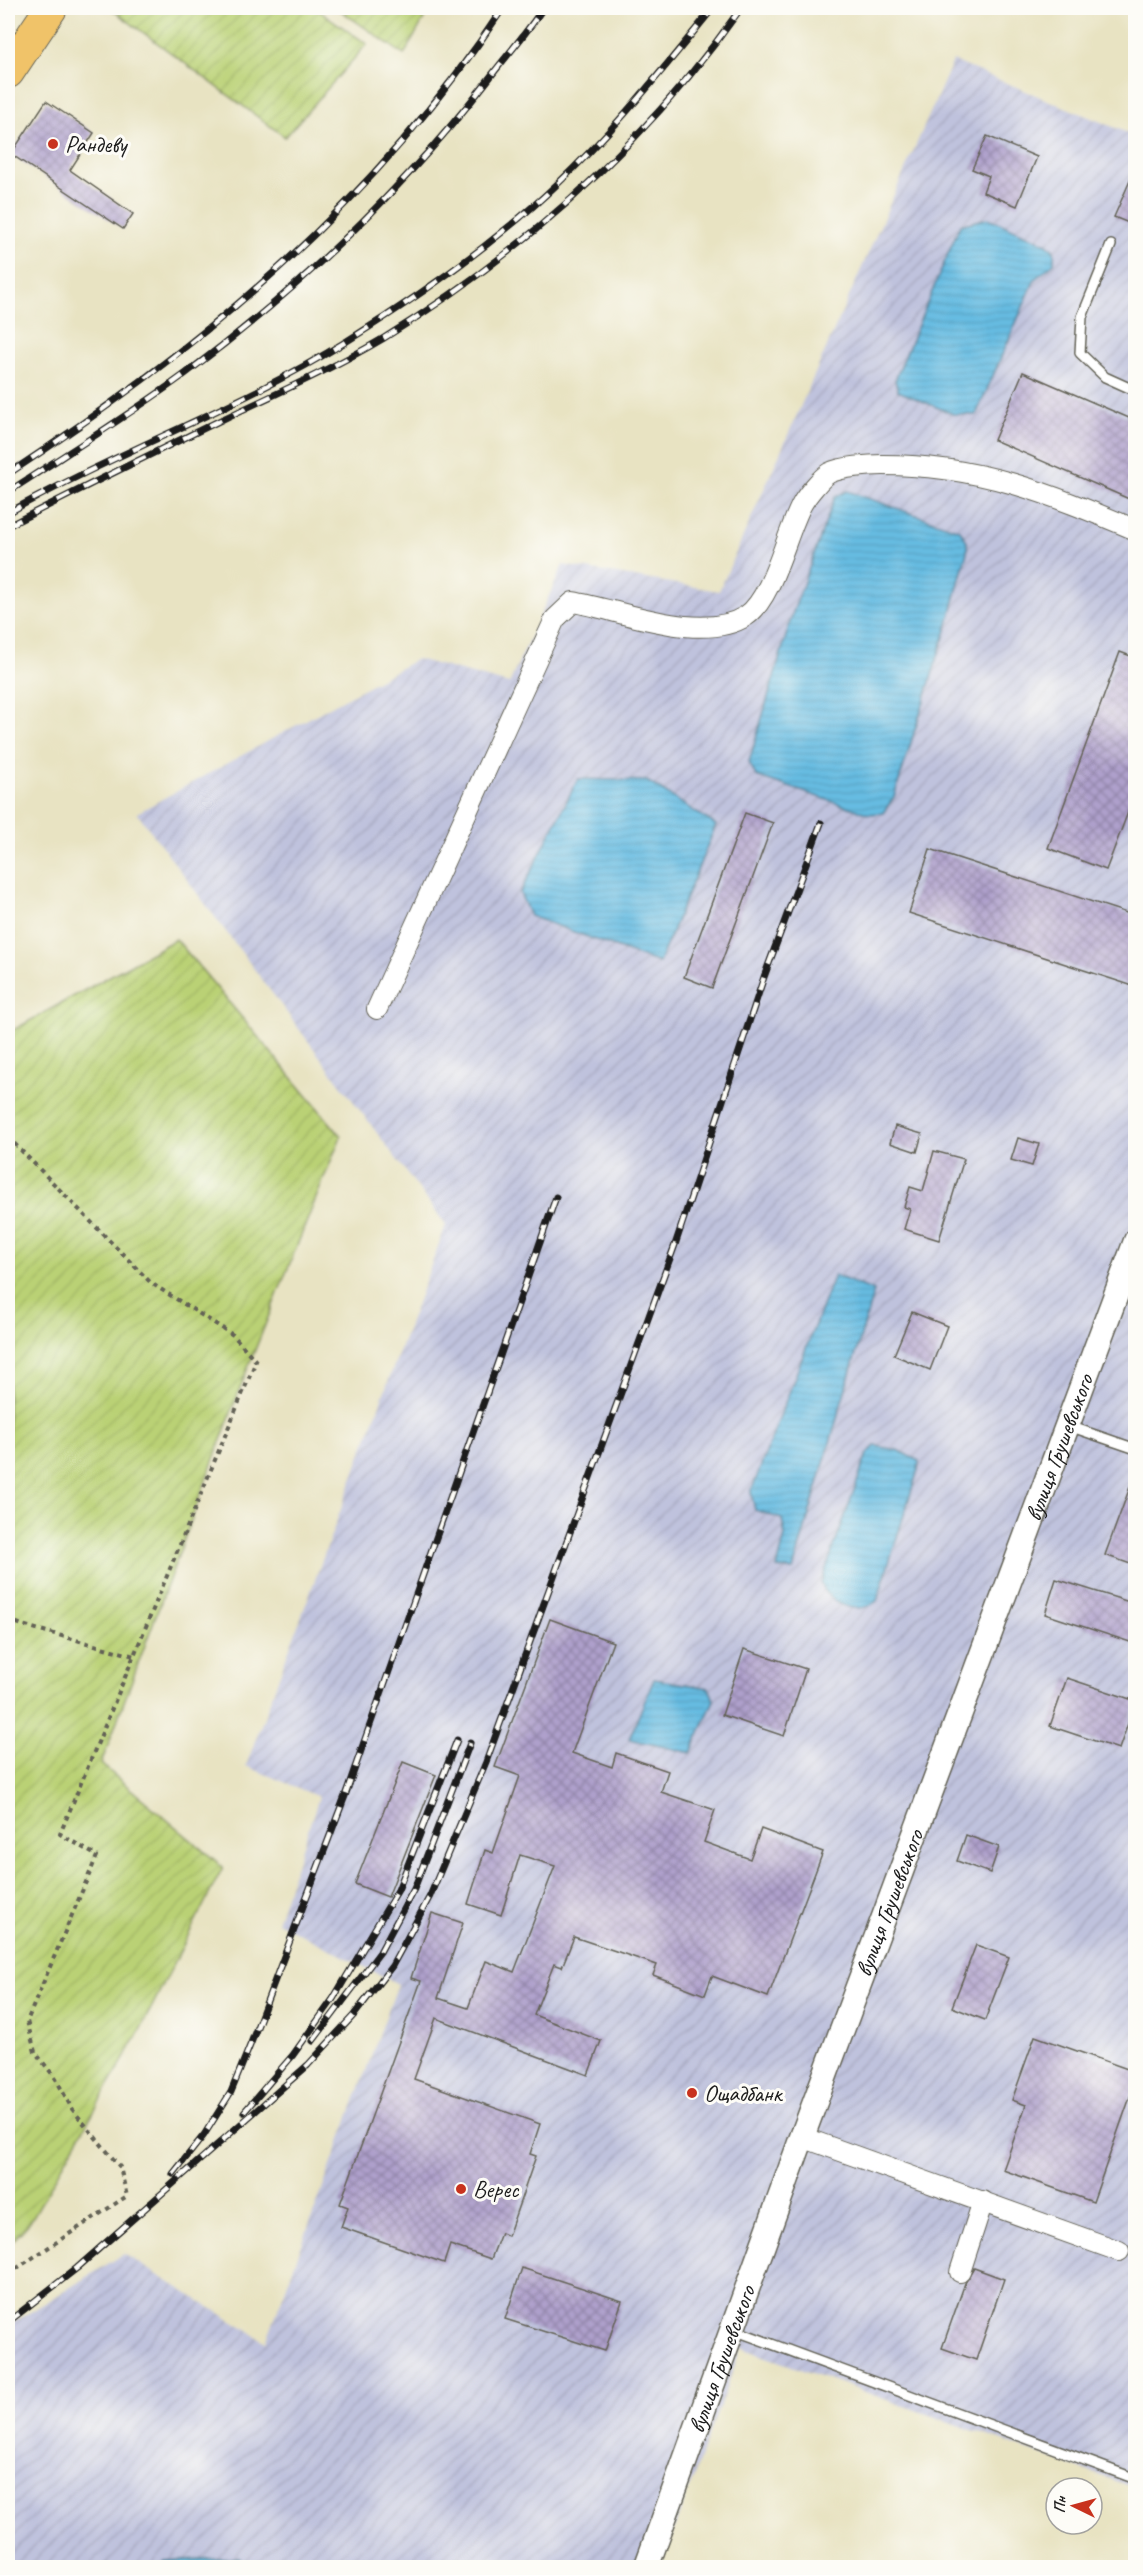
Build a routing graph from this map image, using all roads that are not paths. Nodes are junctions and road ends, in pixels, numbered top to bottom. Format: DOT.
graph roads {
  1 [pos="51,8"];
  2 [pos="8,72"];
  3 [pos="1111,245"];
  4 [pos="1136,391"];
  5 [pos="1136,530"];
  6 [pos="377,1009"];
  7 [pos="1136,1241"];
  8 [pos="1067,1425"];
  9 [pos="1136,1449"];
  10 [pos="802,2137"];
  11 [pos="983,2201"];
  12 [pos="1119,2251"];
  13 [pos="960,2272"];
  14 [pos="732,2329"];
  15 [pos="1136,2479"];
  16 [pos="646,2568"];
  1 -- 2 [label="highway"];
  3 -- 4 [label="lane"];
  5 -- 6 [label="street"];
  7 -- 8 [label="street, вулиця Грушевського"];
  8 -- 9 [label="lane"];
  8 -- 10 [label="street, вулиця Грушевського"];
  10 -- 11 [label="street"];
  10 -- 14 [label="street, вулиця Грушевського"];
  11 -- 12 [label="street"];
  11 -- 13 [label="street"];
  14 -- 15 [label="lane"];
  14 -- 16 [label="street, вулиця Грушевського"];
}
